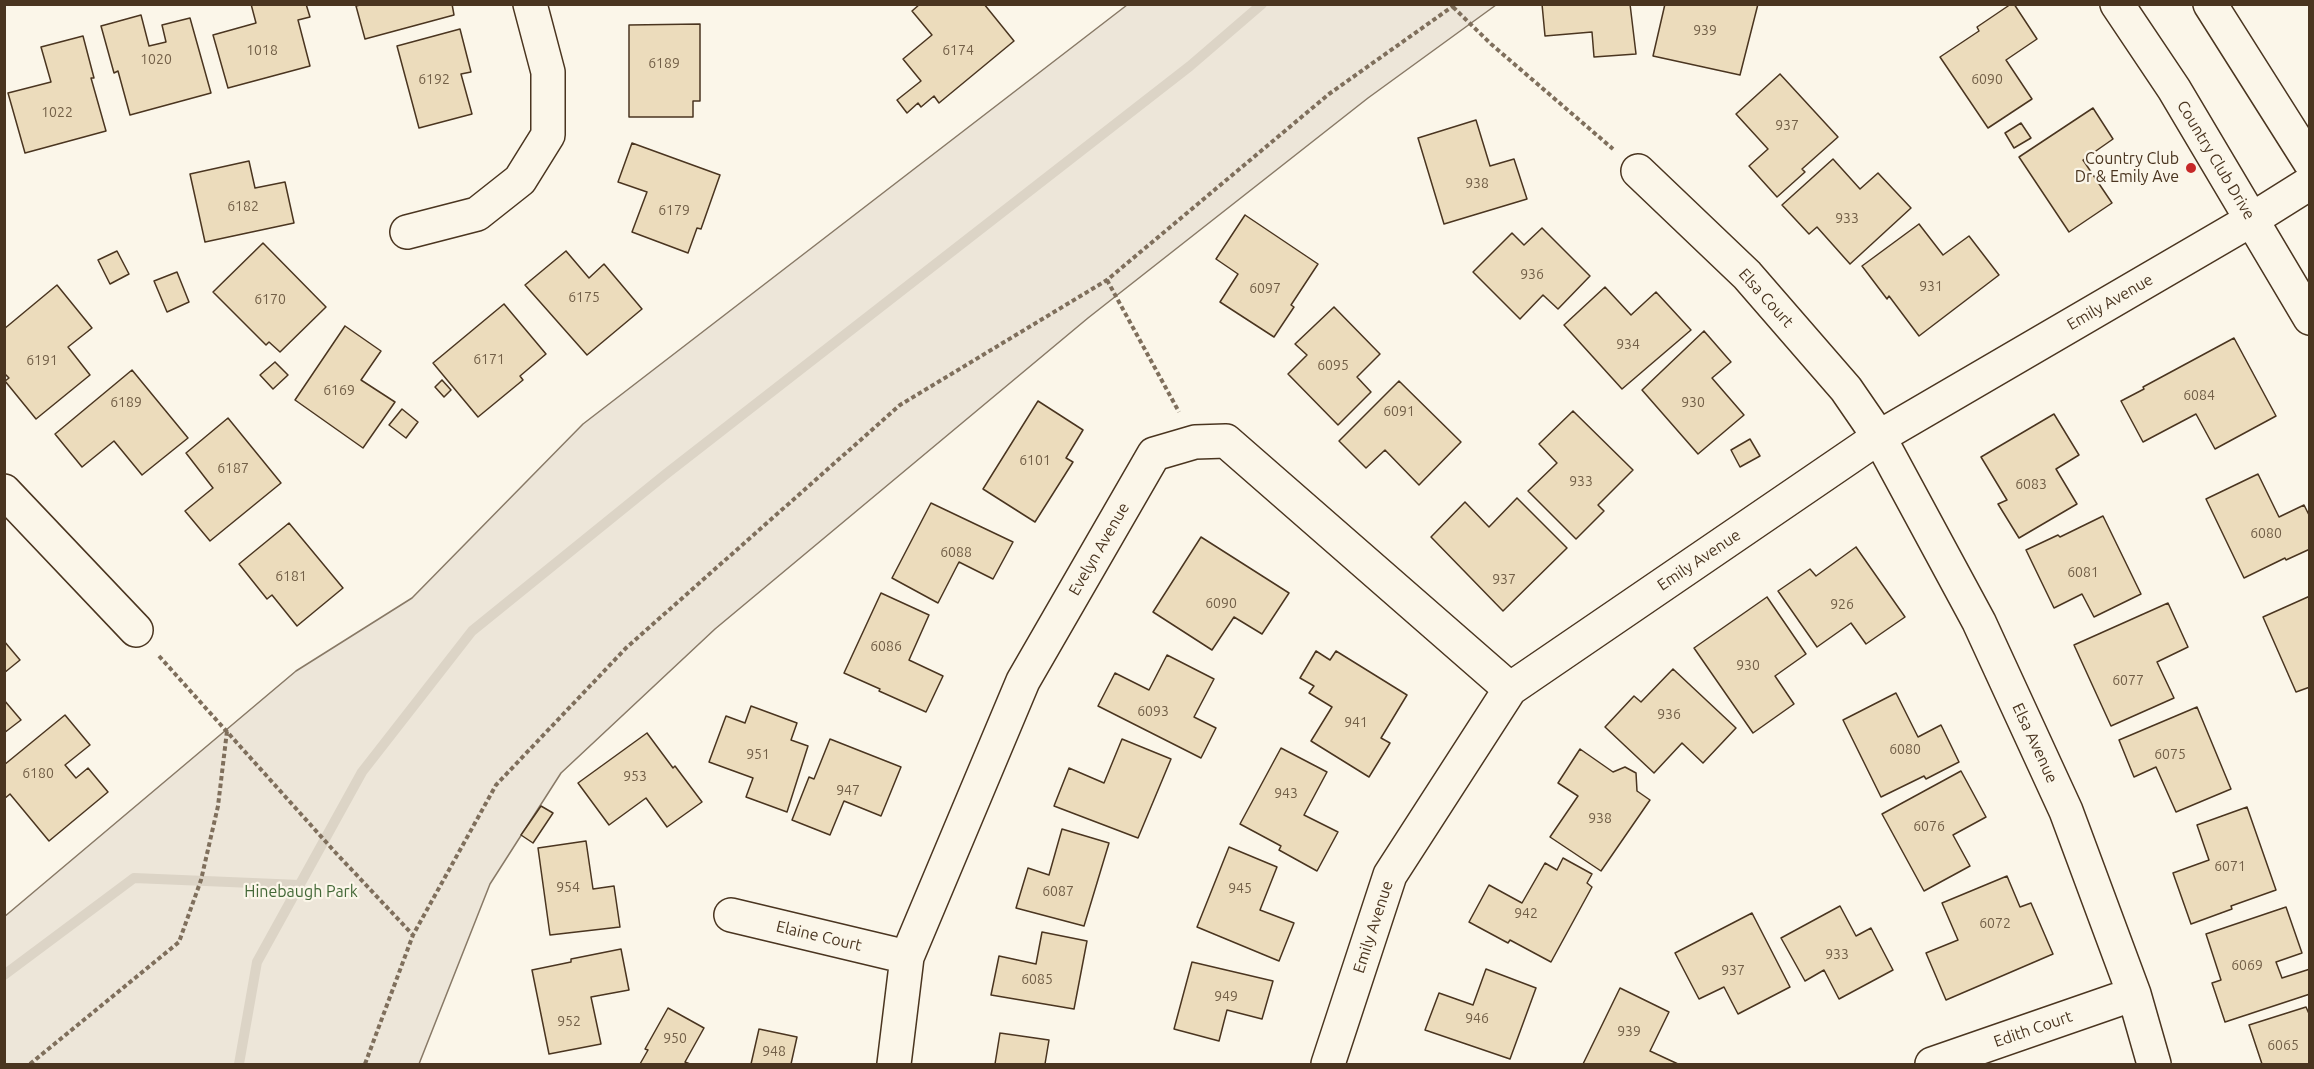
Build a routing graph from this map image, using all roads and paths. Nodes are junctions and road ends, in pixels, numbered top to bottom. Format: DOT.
graph roads {
  1 [pos="530,4"];
  2 [pos="2117,4"];
  3 [pos="2210,4"];
  4 [pos="1454,6"];
  5 [pos="2310,162"];
  6 [pos="1638,171"];
  7 [pos="2310,183"];
  8 [pos="2251,220"];
  9 [pos="407,232"];
  10 [pos="1107,280"];
  11 [pos="2310,318"];
  12 [pos="1879,437"];
  13 [pos="1195,442"];
  14 [pos="4,491"];
  15 [pos="136,630"];
  16 [pos="1510,689"];
  17 [pos="228,730"];
  18 [pos="731,915"];
  19 [pos="413,935"];
  20 [pos="908,957"];
  21 [pos="2134,994"];
  22 [pos="30,1065"];
  23 [pos="365,1065"];
  24 [pos="894,1065"];
  25 [pos="1328,1065"];
  26 [pos="1932,1065"];
  27 [pos="2154,1065"];
  1 -- 9 [label="street"];
  2 -- 8 [label="street, Country Club Drive"];
  3 -- 5 [label="street"];
  4 -- 6 [label="path"];
  4 -- 10 [label="path"];
  6 -- 12 [label="street, Elsa Court"];
  7 -- 8 [label="street, Emily Avenue"];
  8 -- 11 [label="street, Country Club Drive"];
  8 -- 12 [label="street, Emily Avenue"];
  10 -- 13 [label="path"];
  10 -- 19 [label="path"];
  12 -- 16 [label="street, Emily Avenue"];
  12 -- 21 [label="street, Elsa Avenue"];
  13 -- 16 [label="street, Evelyn Avenue"];
  13 -- 20 [label="street, Evelyn Avenue"];
  14 -- 15 [label="street"];
  15 -- 17 [label="path"];
  16 -- 25 [label="street, Emily Avenue"];
  17 -- 19 [label="path"];
  17 -- 22 [label="path"];
  18 -- 20 [label="street, Elaine Court"];
  19 -- 23 [label="path"];
  20 -- 24 [label="street, Evelyn Avenue"];
  21 -- 26 [label="street, Edith Court"];
  21 -- 27 [label="street, Elsa Avenue"];
}
